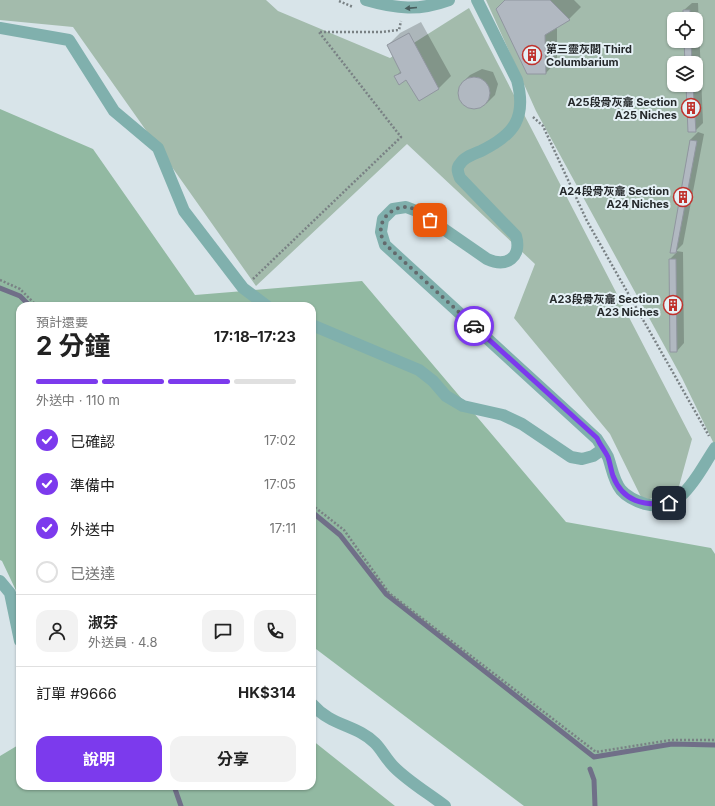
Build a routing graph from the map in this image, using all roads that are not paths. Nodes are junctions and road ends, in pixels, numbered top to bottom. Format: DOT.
graph roads {
  1 [pos="366,0"];
  2 [pos="449,0"];
  3 [pos="477,0"];
  4 [pos="0,28"];
  5 [pos="262,302"];
  6 [pos="316,327"];
  7 [pos="713,444"];
  8 [pos="603,449"];
  9 [pos="0,581"];
  10 [pos="16,622"];
  11 [pos="316,708"];
  12 [pos="445,806"];
  2 -- 1 [label="street, one-way"];
  3 -- 8 [label="street"];
  4 -- 5 [label="street"];
  6 -- 8 [label="street"];
  7 -- 8 [label="street"];
  9 -- 10 [label="street"];
  11 -- 12 [label="street"];
}
